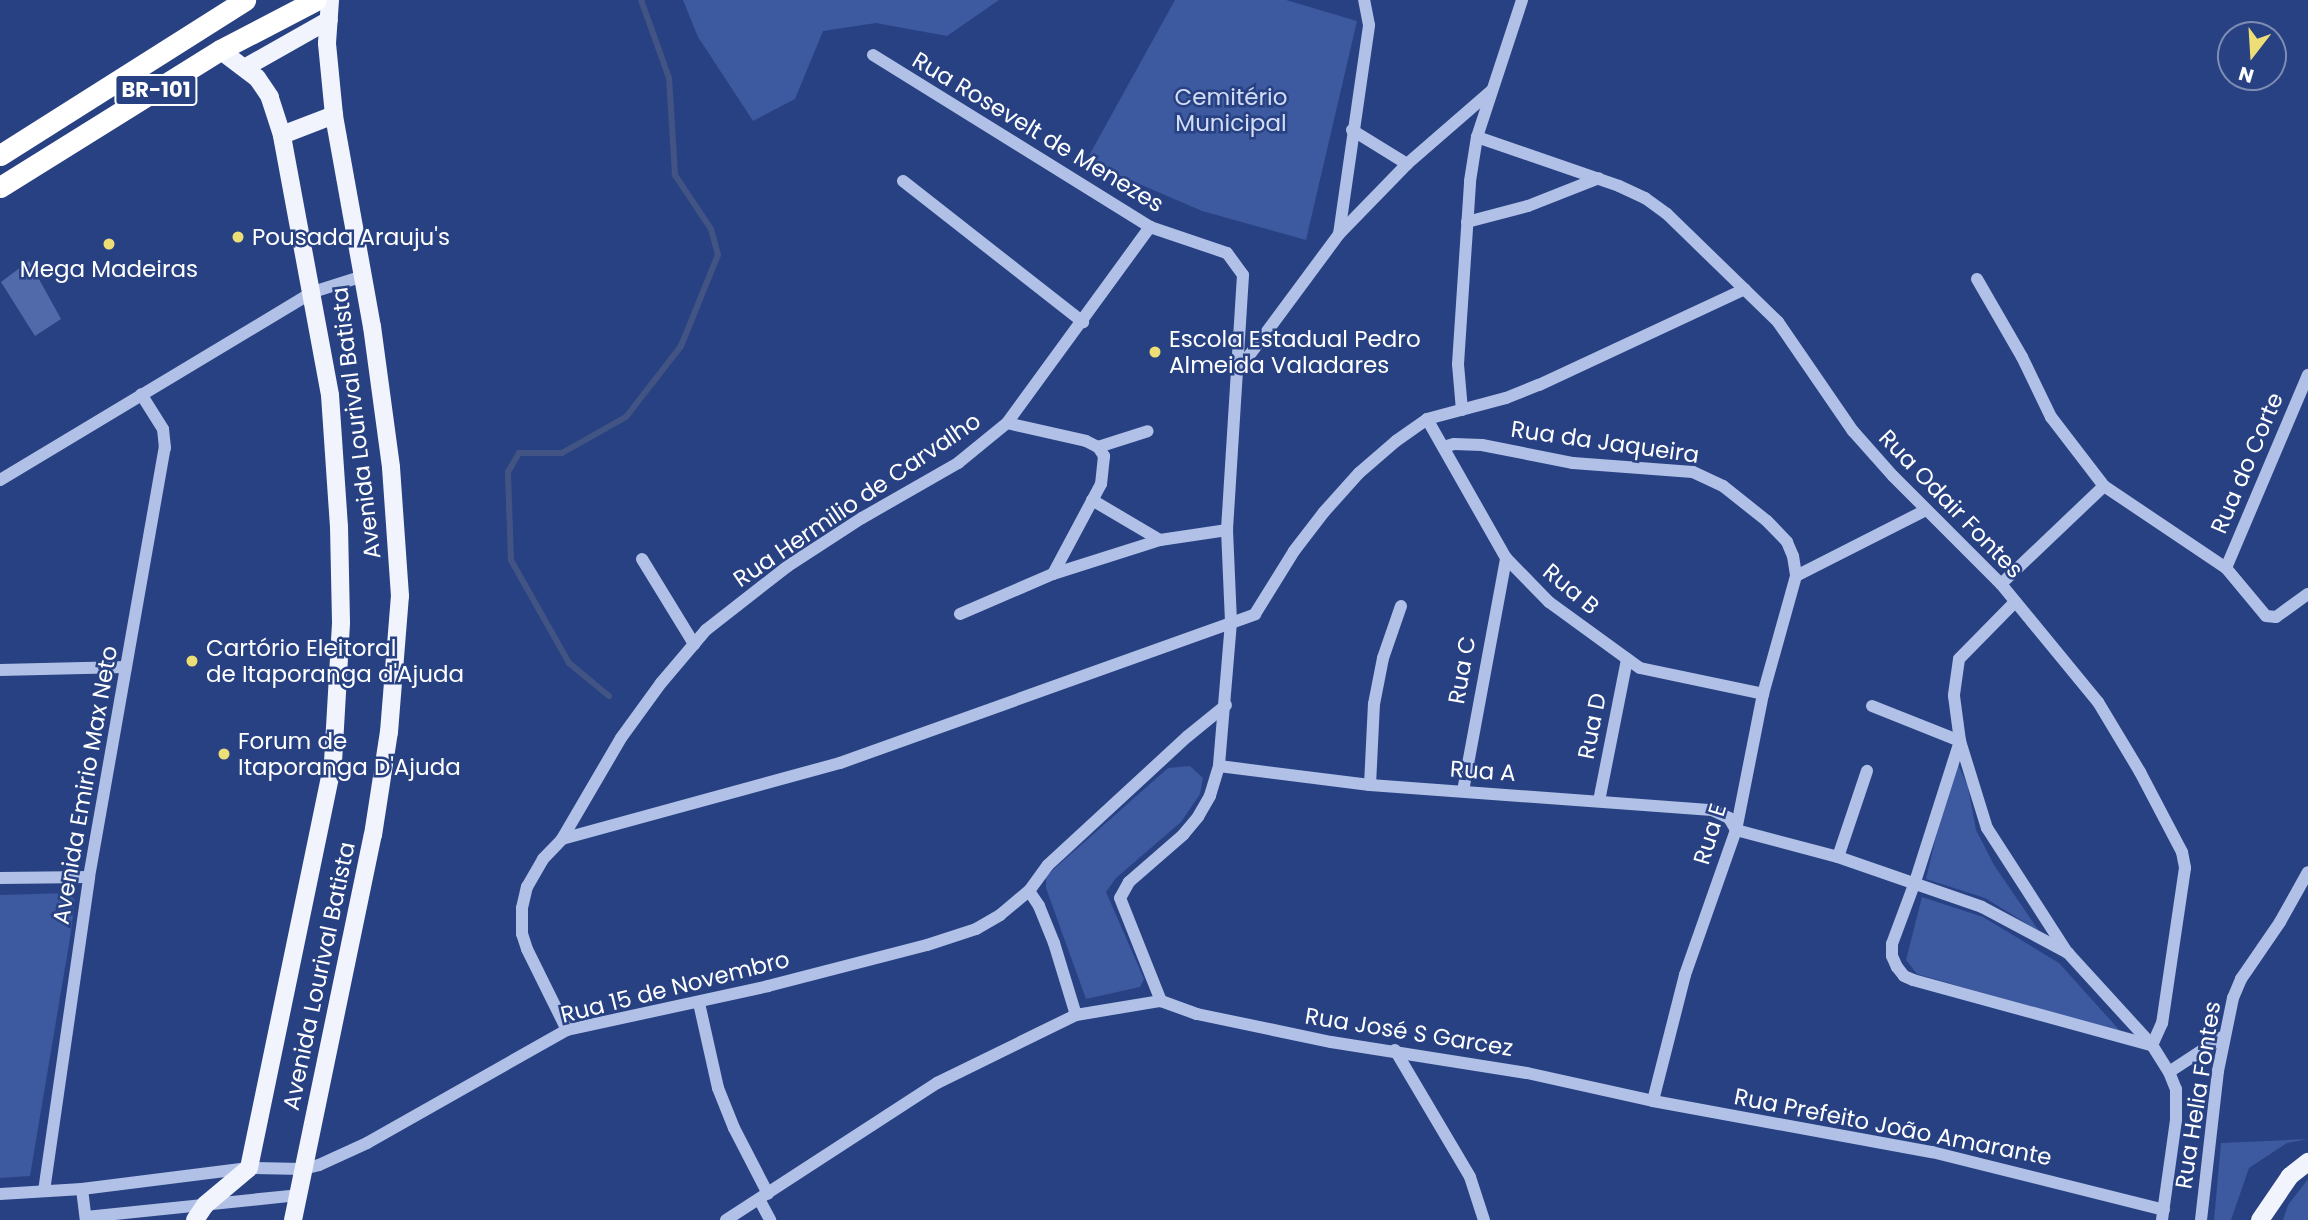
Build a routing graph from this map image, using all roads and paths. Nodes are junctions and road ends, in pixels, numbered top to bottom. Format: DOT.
graph roads {
  1 [pos="245,0"];
  2 [pos="316,0"];
  3 [pos="330,0"];
  4 [pos="1364,0"];
  5 [pos="1522,0"];
  6 [pos="329,20"];
  7 [pos="220,50"];
  8 [pos="873,55"];
  9 [pos="246,67"];
  10 [pos="1491,91"];
  11 [pos="334,115"];
  12 [pos="1352,130"];
  13 [pos="282,135"];
  14 [pos="1477,136"];
  15 [pos="0,155"];
  16 [pos="1407,164"];
  17 [pos="1599,178"];
  18 [pos="903,181"];
  19 [pos="0,187"];
  20 [pos="1467,222"];
  21 [pos="1150,227"];
  22 [pos="1339,234"];
  23 [pos="363,276"];
  24 [pos="1977,279"];
  25 [pos="1745,289"];
  26 [pos="313,292"];
  27 [pos="1083,322"];
  28 [pos="1237,373"];
  29 [pos="2308,375"];
  30 [pos="141,394"];
  31 [pos="1462,410"];
  32 [pos="1427,419"];
  33 [pos="1007,423"];
  34 [pos="1148,431"];
  35 [pos="1098,447"];
  36 [pos="1443,447"];
  37 [pos="0,480"];
  38 [pos="2104,486"];
  39 [pos="1092,500"];
  40 [pos="1926,510"];
  41 [pos="1227,530"];
  42 [pos="1160,540"];
  43 [pos="1506,558"];
  44 [pos="642,559"];
  45 [pos="2226,568"];
  46 [pos="1053,574"];
  47 [pos="1796,576"];
  48 [pos="2001,584"];
  49 [pos="2308,594"];
  50 [pos="2015,602"];
  51 [pos="1401,607"];
  52 [pos="960,614"];
  53 [pos="1231,622"];
  54 [pos="694,644"];
  55 [pos="1627,659"];
  56 [pos="126,667"];
  57 [pos="0,670"];
  58 [pos="1763,694"];
  59 [pos="1226,705"];
  60 [pos="1872,706"];
  61 [pos="1959,741"];
  62 [pos="1219,766"];
  63 [pos="1867,771"];
  64 [pos="1370,785"];
  65 [pos="1463,791"];
  66 [pos="1599,801"];
  67 [pos="1736,830"];
  68 [pos="562,839"];
  69 [pos="1838,857"];
  70 [pos="2308,872"];
  71 [pos="89,877"];
  72 [pos="0,878"];
  73 [pos="1915,882"];
  74 [pos="1029,891"];
  75 [pos="2068,953"];
  76 [pos="1161,1000"];
  77 [pos="699,1003"];
  78 [pos="1076,1015"];
  79 [pos="567,1030"];
  80 [pos="2224,1036"];
  81 [pos="2152,1045"];
  82 [pos="1395,1050"];
  83 [pos="2169,1072"];
  84 [pos="1653,1101"];
  85 [pos="2308,1162"];
  86 [pos="249,1168"];
  87 [pos="303,1169"];
  88 [pos="82,1189"];
  89 [pos="44,1191"];
  90 [pos="0,1194"];
  91 [pos="298,1195"];
  92 [pos="763,1196"];
  93 [pos="205,1205"];
  94 [pos="2163,1215"];
  95 [pos="86,1219"];
  96 [pos="195,1220"];
  97 [pos="293,1220"];
  98 [pos="726,1220"];
  99 [pos="770,1220"];
  100 [pos="1484,1220"];
  101 [pos="2201,1220"];
  102 [pos="2260,1220"];
  1 -- 15 [label="highway, BR-101"];
  2 -- 7 [label="highway, BR-101"];
  3 -- 6 [label="main road, Avenida Lourival Batista"];
  4 -- 12 [label="street"];
  5 -- 10 [label="street"];
  6 -- 9 [label="main road"];
  6 -- 11 [label="main road, Avenida Lourival Batista"];
  7 -- 9 [label="main road, Avenida Lourival Batista"];
  7 -- 19 [label="highway, BR-101"];
  8 -- 21 [label="street, Rua Rosevelt de Menezes"];
  9 -- 13 [label="main road, Avenida Lourival Batista"];
  10 -- 14 [label="street"];
  10 -- 16 [label="street"];
  11 -- 13 [label="main road"];
  11 -- 23 [label="main road, Avenida Lourival Batista"];
  12 -- 16 [label="street"];
  12 -- 22 [label="street"];
  13 -- 26 [label="main road, Avenida Lourival Batista"];
  14 -- 17 [label="street, Rua Odair Fontes"];
  14 -- 20 [label="street"];
  16 -- 22 [label="street"];
  17 -- 20 [label="street"];
  17 -- 25 [label="street, Rua Odair Fontes"];
  18 -- 27 [label="street"];
  20 -- 31 [label="street"];
  21 -- 27 [label="street, Rua Hermilio de Carvalho"];
  21 -- 28 [label="street, Rua Rosevelt de Menezes"];
  22 -- 28 [label="street"];
  23 -- 26 [label="street"];
  23 -- 87 [label="main road, Avenida Lourival Batista"];
  24 -- 38 [label="street"];
  25 -- 31 [label="street"];
  25 -- 40 [label="street, Rua Odair Fontes"];
  26 -- 30 [label="street"];
  26 -- 86 [label="main road, Avenida Lourival Batista"];
  27 -- 33 [label="street, Rua Hermilio de Carvalho"];
  28 -- 41 [label="street, Rua Rosevelt de Menezes"];
  29 -- 45 [label="street, Rua do Corte"];
  30 -- 37 [label="street"];
  30 -- 56 [label="street, Avenida Emirio Max Neto"];
  31 -- 32 [label="street"];
  32 -- 36 [label="street, Rua B"];
  32 -- 53 [label="street"];
  33 -- 35 [label="street"];
  33 -- 54 [label="street, Rua Hermilio de Carvalho"];
  34 -- 35 [label="street"];
  35 -- 39 [label="street"];
  36 -- 43 [label="street, Rua B"];
  36 -- 47 [label="street, Rua da Jaqueira"];
  38 -- 45 [label="street"];
  38 -- 48 [label="street"];
  39 -- 42 [label="street"];
  39 -- 46 [label="street"];
  40 -- 47 [label="street"];
  40 -- 48 [label="street, Rua Odair Fontes"];
  41 -- 42 [label="street"];
  41 -- 53 [label="street, Rua Rosevelt de Menezes"];
  42 -- 46 [label="street"];
  43 -- 55 [label="street, Rua B"];
  43 -- 65 [label="street, Rua C"];
  44 -- 54 [label="street"];
  45 -- 49 [label="street"];
  46 -- 52 [label="street"];
  47 -- 58 [label="street, Rua E"];
  48 -- 50 [label="street, Rua Odair Fontes"];
  50 -- 61 [label="street"];
  50 -- 81 [label="street, Rua Odair Fontes"];
  51 -- 64 [label="street"];
  53 -- 59 [label="street, Rua Rosevelt de Menezes"];
  53 -- 68 [label="street"];
  54 -- 68 [label="street, Rua Hermilio de Carvalho"];
  55 -- 58 [label="street, Rua B"];
  55 -- 66 [label="street, Rua D"];
  56 -- 57 [label="street"];
  56 -- 71 [label="street, Avenida Emirio Max Neto"];
  58 -- 67 [label="street, Rua E"];
  59 -- 62 [label="street, Rua Rosevelt de Menezes"];
  59 -- 74 [label="street, Rua 15 de Novembro"];
  60 -- 61 [label="street"];
  61 -- 73 [label="street"];
  61 -- 75 [label="street"];
  62 -- 64 [label="street, Rua A"];
  62 -- 76 [label="street, Rua Rosevelt de Menezes"];
  63 -- 69 [label="street"];
  64 -- 65 [label="street, Rua A"];
  65 -- 66 [label="street, Rua A"];
  66 -- 67 [label="street, Rua A"];
  67 -- 69 [label="street"];
  67 -- 84 [label="street, Rua E"];
  68 -- 79 [label="street, Rua Hermilio de Carvalho"];
  69 -- 73 [label="street"];
  70 -- 80 [label="street, Rua Helia Fontes"];
  71 -- 72 [label="street"];
  71 -- 89 [label="street, Avenida Emirio Max Neto"];
  73 -- 75 [label="street"];
  73 -- 81 [label="street"];
  74 -- 77 [label="street, Rua 15 de Novembro"];
  74 -- 78 [label="street"];
  75 -- 81 [label="street"];
  76 -- 78 [label="street"];
  76 -- 82 [label="street, Rua José S Garcez"];
  77 -- 79 [label="street, Rua 15 de Novembro"];
  77 -- 92 [label="street"];
  78 -- 92 [label="street"];
  79 -- 87 [label="street, Rua 15 de Novembro"];
  80 -- 83 [label="street"];
  80 -- 101 [label="street, Rua Helia Fontes"];
  81 -- 83 [label="street"];
  82 -- 84 [label="street, Rua José S Garcez"];
  82 -- 100 [label="street"];
  83 -- 94 [label="street"];
  84 -- 94 [label="street, Rua Prefeito João Amarante"];
  85 -- 102 [label="main road"];
  86 -- 87 [label="street, Rua 15 de Novembro"];
  86 -- 88 [label="street, Rua 15 de Novembro"];
  86 -- 93 [label="main road"];
  87 -- 91 [label="main road, Avenida Lourival Batista"];
  88 -- 89 [label="street, Rua 15 de Novembro"];
  88 -- 95 [label="street"];
  89 -- 90 [label="street, Rua 15 de Novembro"];
  91 -- 93 [label="street"];
  91 -- 97 [label="main road, Avenida Lourival Batista"];
  92 -- 98 [label="street"];
  92 -- 99 [label="street"];
  93 -- 95 [label="street"];
  93 -- 96 [label="main road"];
}
